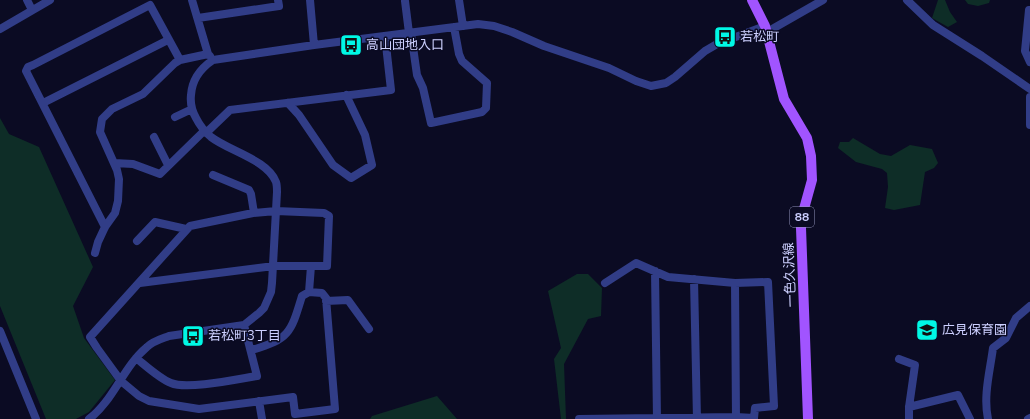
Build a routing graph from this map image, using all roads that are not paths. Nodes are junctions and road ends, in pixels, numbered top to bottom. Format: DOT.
graph roads {
  1 [pos="27,0"];
  2 [pos="50,0"];
  3 [pos="192,0"];
  4 [pos="278,0"];
  5 [pos="459,0"];
  6 [pos="752,0"];
  7 [pos="823,0"];
  8 [pos="907,0"];
  9 [pos="312,1"];
  10 [pos="405,1"];
  11 [pos="32,10"];
  12 [pos="1029,10"];
  13 [pos="198,18"];
  14 [pos="463,26"];
  15 [pos="454,27"];
  16 [pos="0,29"];
  17 [pos="766,29"];
  18 [pos="410,33"];
  19 [pos="385,36"];
  20 [pos="168,40"];
  21 [pos="314,45"];
  22 [pos="211,57"];
  23 [pos="180,60"];
  24 [pos="1030,62"];
  25 [pos="1030,88"];
  26 [pos="346,95"];
  27 [pos="1030,97"];
  28 [pos="42,102"];
  29 [pos="288,103"];
  30 [pos="192,109"];
  31 [pos="175,117"];
  32 [pos="1030,125"];
  33 [pos="205,132"];
  34 [pos="154,138"];
  35 [pos="114,163"];
  36 [pos="168,165"];
  37 [pos="213,175"];
  38 [pos="276,211"];
  39 [pos="254,213"];
  40 [pos="105,227"];
  41 [pos="186,230"];
  42 [pos="136,240"];
  43 [pos="95,253"];
  44 [pos="274,266"];
  45 [pos="311,266"];
  46 [pos="655,271"];
  47 [pos="694,279"];
  48 [pos="140,283"];
  49 [pos="605,283"];
  50 [pos="735,283"];
  51 [pos="309,292"];
  52 [pos="326,301"];
  53 [pos="1030,306"];
  54 [pos="244,325"];
  55 [pos="369,330"];
  56 [pos="0,331"];
  57 [pos="8,350"];
  58 [pos="252,350"];
  59 [pos="0,353"];
  60 [pos="136,358"];
  61 [pos="899,359"];
  62 [pos="121,381"];
  63 [pos="259,401"];
  64 [pos="909,408"];
  65 [pos="310,416"];
  66 [pos="657,418"];
  67 [pos="696,418"];
  68 [pos="736,418"];
  69 [pos="754,418"];
  70 [pos="36,419"];
  71 [pos="89,419"];
  72 [pos="262,419"];
  73 [pos="579,419"];
  74 [pos="605,419"];
  75 [pos="808,419"];
  76 [pos="909,419"];
  77 [pos="970,419"];
  78 [pos="988,419"];
  1 -- 11 [label="street"];
  2 -- 11 [label="street"];
  3 -- 13 [label="street"];
  4 -- 13 [label="street"];
  5 -- 14 [label="street"];
  6 -- 17 [label="main road, 一色久沢線 / 88"];
  7 -- 17 [label="street"];
  8 -- 25 [label="street"];
  9 -- 21 [label="street"];
  10 -- 18 [label="street"];
  11 -- 16 [label="street"];
  12 -- 24 [label="street"];
  13 -- 22 [label="street"];
  14 -- 15 [label="street"];
  14 -- 17 [label="street"];
  15 -- 18 [label="street"];
  15 -- 18 [label="street"];
  17 -- 75 [label="main road, 一色久沢線 / 88"];
  18 -- 19 [label="street"];
  19 -- 21 [label="street"];
  19 -- 26 [label="street"];
  20 -- 23 [label="street"];
  20 -- 28 [label="street"];
  20 -- 28 [label="street"];
  21 -- 22 [label="street"];
  22 -- 23 [label="street"];
  22 -- 30 [label="street"];
  23 -- 35 [label="street"];
  26 -- 29 [label="street"];
  26 -- 29 [label="street"];
  27 -- 32 [label="street"];
  28 -- 40 [label="street"];
  29 -- 33 [label="street"];
  30 -- 31 [label="street"];
  30 -- 33 [label="street"];
  33 -- 36 [label="street"];
  33 -- 38 [label="street"];
  34 -- 36 [label="street"];
  35 -- 36 [label="street"];
  35 -- 40 [label="street"];
  37 -- 39 [label="street"];
  38 -- 39 [label="street"];
  38 -- 44 [label="street"];
  38 -- 45 [label="street"];
  39 -- 41 [label="street"];
  40 -- 43 [label="street"];
  41 -- 42 [label="street"];
  41 -- 48 [label="street"];
  44 -- 45 [label="street"];
  44 -- 48 [label="street"];
  44 -- 54 [label="street"];
  45 -- 51 [label="street"];
  46 -- 47 [label="street"];
  46 -- 49 [label="street"];
  46 -- 66 [label="street"];
  47 -- 50 [label="street"];
  47 -- 67 [label="street"];
  48 -- 62 [label="street"];
  50 -- 68 [label="street"];
  50 -- 69 [label="street"];
  51 -- 52 [label="street"];
  51 -- 58 [label="street"];
  52 -- 55 [label="street"];
  52 -- 65 [label="street"];
  53 -- 78 [label="street"];
  54 -- 58 [label="street"];
  54 -- 60 [label="street"];
  56 -- 57 [label="street"];
  57 -- 59 [label="street"];
  57 -- 70 [label="street"];
  58 -- 60 [label="street"];
  60 -- 62 [label="street"];
  61 -- 64 [label="street"];
  62 -- 63 [label="street"];
  62 -- 71 [label="street"];
  63 -- 65 [label="street"];
  63 -- 72 [label="street"];
  64 -- 76 [label="street"];
  64 -- 77 [label="street"];
  66 -- 67 [label="street"];
  66 -- 74 [label="street"];
  67 -- 68 [label="street"];
  68 -- 69 [label="street"];
  73 -- 74 [label="street"];
}
